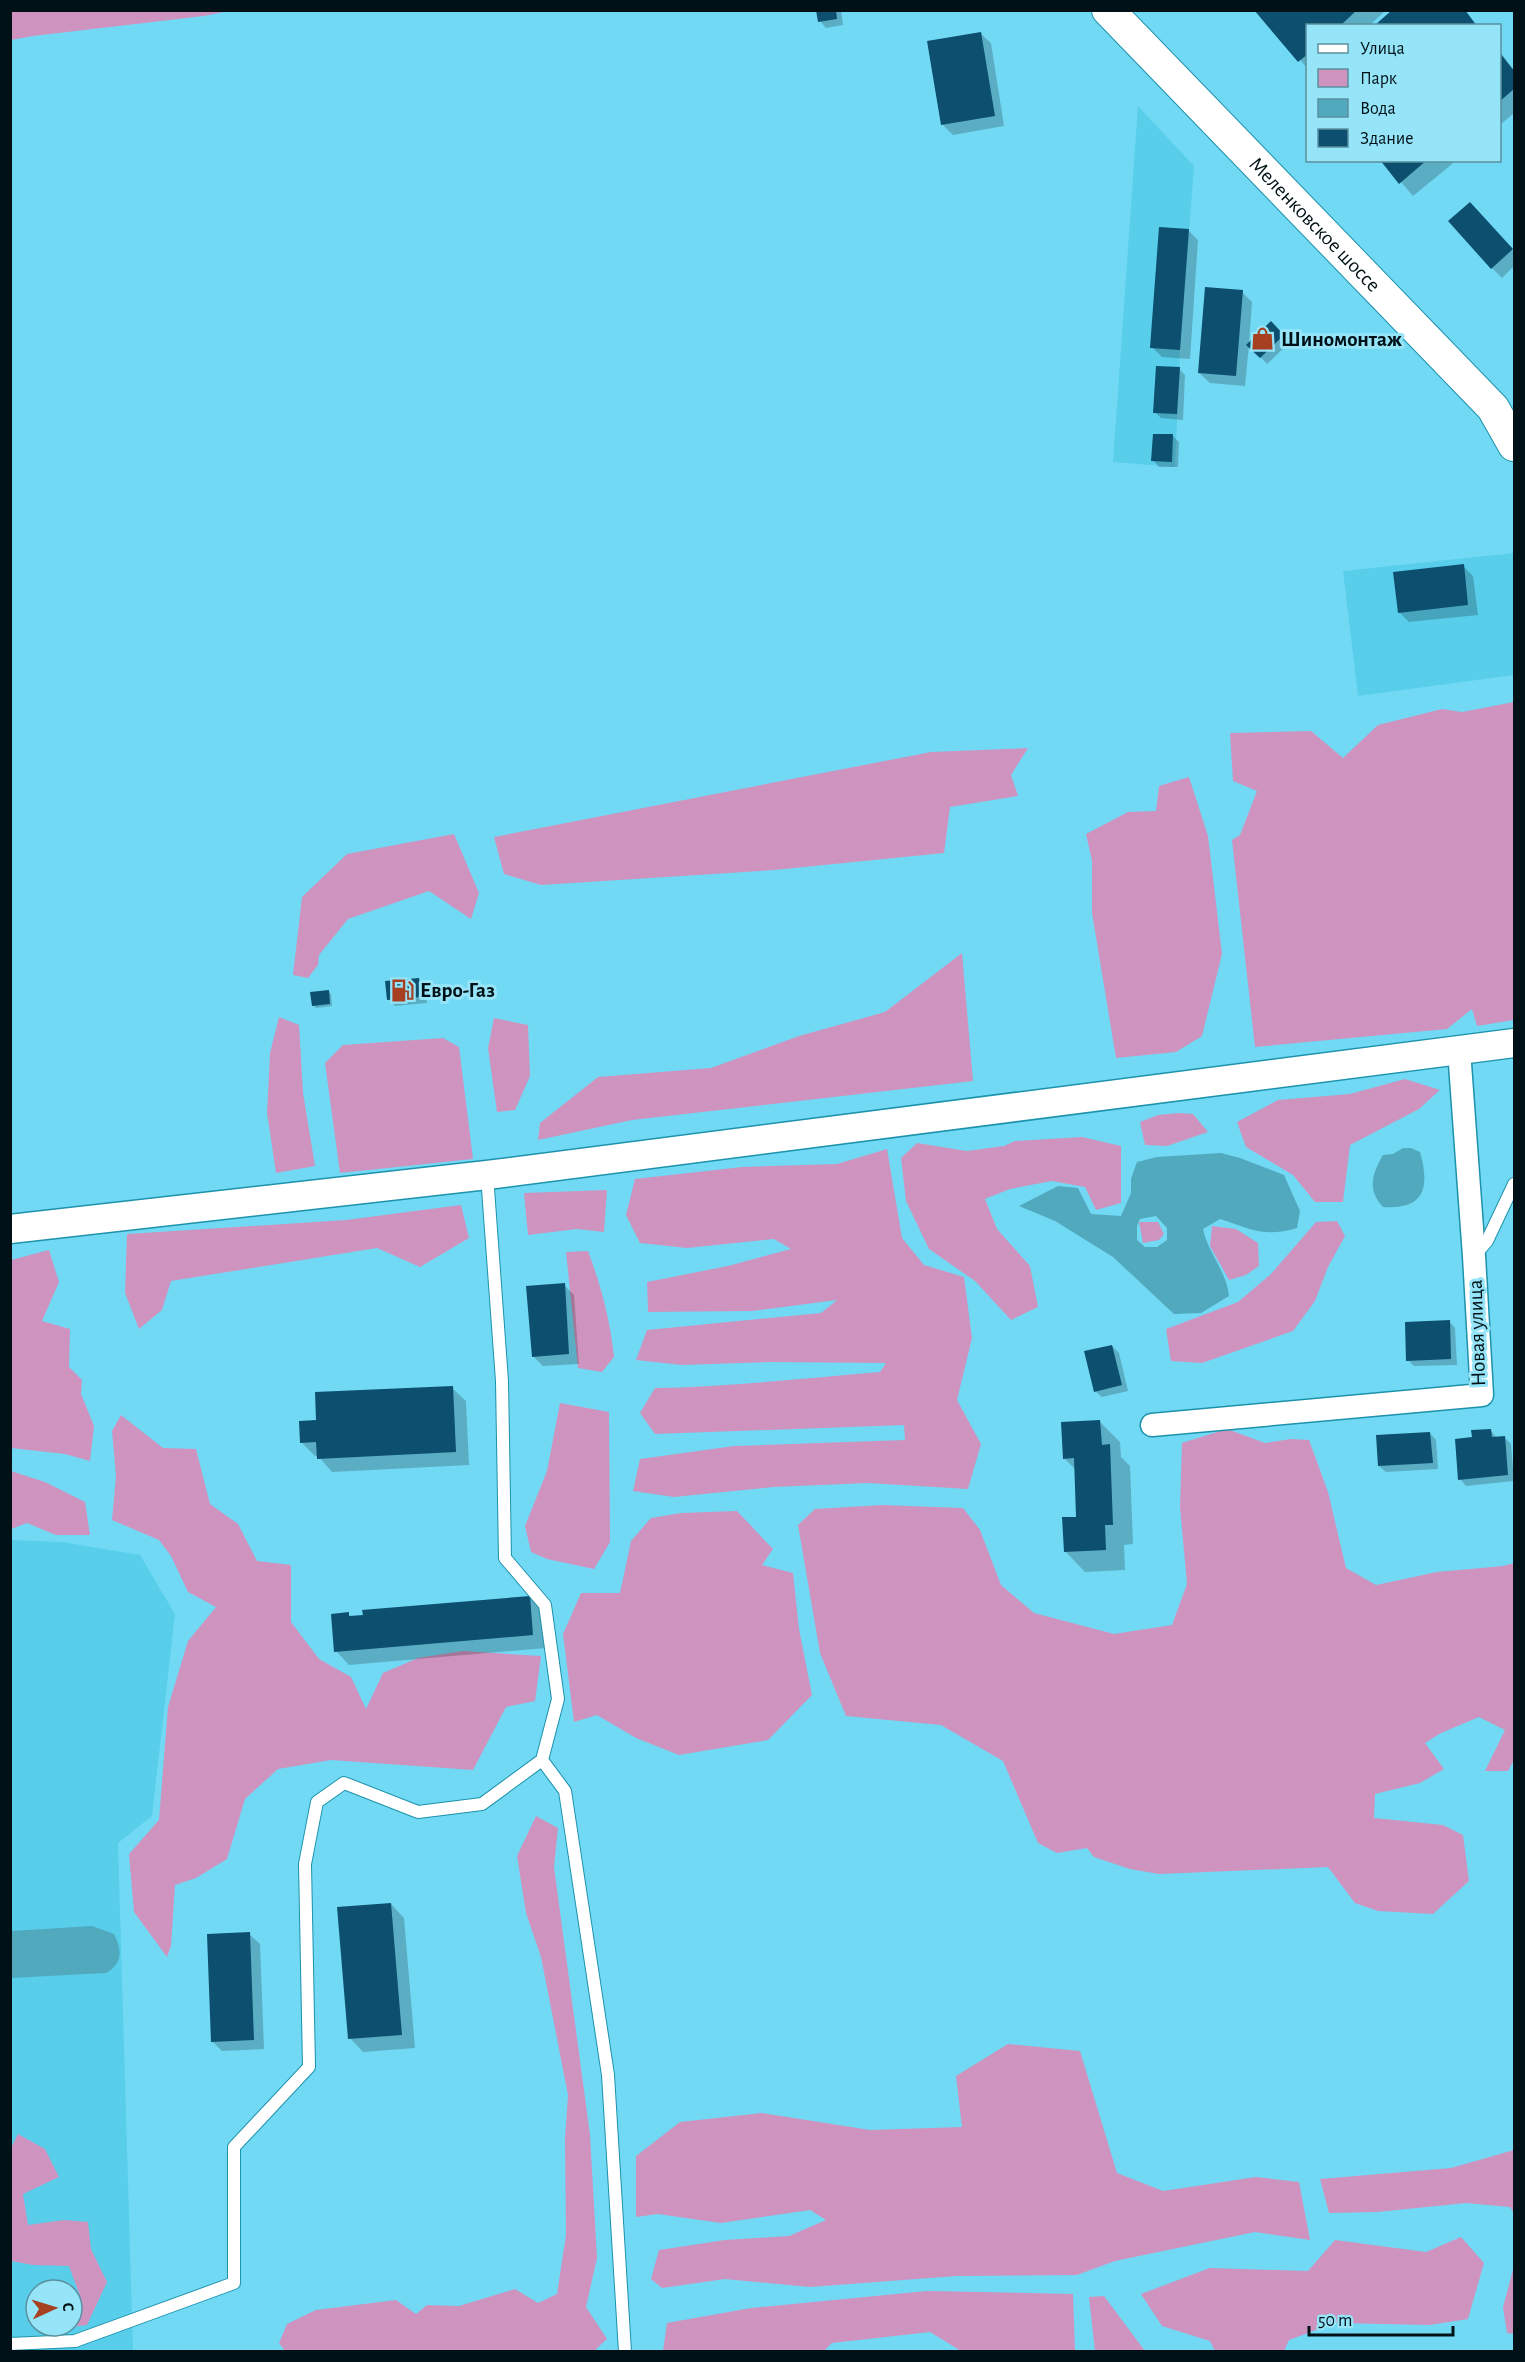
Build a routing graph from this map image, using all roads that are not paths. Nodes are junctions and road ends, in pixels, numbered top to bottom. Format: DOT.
graph roads {
  1 [pos="1108,10"];
  2 [pos="1515,445"];
  3 [pos="1515,1043"];
  4 [pos="1459,1050"];
  5 [pos="487,1175"];
  6 [pos="1515,1184"];
  7 [pos="10,1228"];
  8 [pos="1474,1256"];
  9 [pos="1152,1425"];
  10 [pos="542,1760"];
  11 [pos="10,2344"];
  12 [pos="625,2352"];
  1 -- 2 [label="main road, Меленковское шоссе"];
  3 -- 4 [label="street"];
  4 -- 5 [label="street"];
  4 -- 8 [label="street, Новая улица"];
  5 -- 7 [label="street"];
  5 -- 10 [label="lane"];
  6 -- 8 [label="lane"];
  8 -- 9 [label="street, Новая улица"];
  10 -- 11 [label="lane"];
  10 -- 12 [label="lane"];
}
